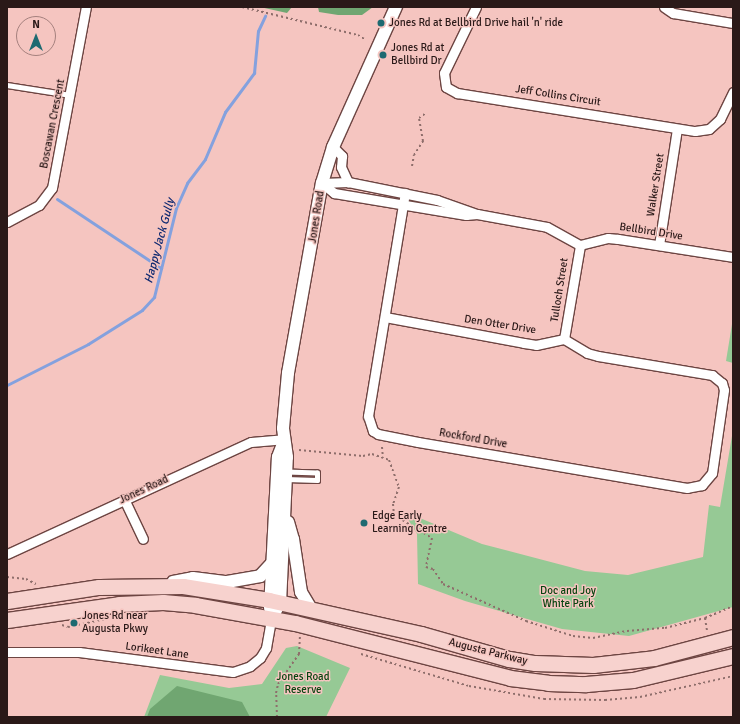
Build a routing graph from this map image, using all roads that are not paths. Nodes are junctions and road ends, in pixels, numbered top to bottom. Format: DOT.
graph roads {
  1 [pos="86,7"];
  2 [pos="396,7"];
  3 [pos="476,7"];
  4 [pos="664,7"];
  5 [pos="733,23"];
  6 [pos="7,85"];
  7 [pos="733,92"];
  8 [pos="71,96"];
  9 [pos="677,129"];
  10 [pos="332,147"];
  11 [pos="348,182"];
  12 [pos="322,183"];
  13 [pos="405,193"];
  14 [pos="402,205"];
  15 [pos="477,214"];
  16 [pos="7,222"];
  17 [pos="580,245"];
  18 [pos="659,245"];
  19 [pos="733,257"];
  20 [pos="385,317"];
  21 [pos="564,340"];
  22 [pos="283,442"];
  23 [pos="283,474"];
  24 [pos="124,499"];
  25 [pos="286,515"];
  26 [pos="142,539"];
  27 [pos="7,554"];
  28 [pos="274,561"];
  29 [pos="160,585"];
  30 [pos="274,601"];
  31 [pos="7,602"];
  32 [pos="312,610"];
  33 [pos="271,619"];
  34 [pos="7,620"];
  35 [pos="733,637"];
  36 [pos="7,652"];
  37 [pos="733,656"];
  1 -- 8 [label="street, Boscawan Crescent"];
  2 -- 10 [label="street, Jones Road"];
  3 -- 9 [label="street, Jeff Collins Circuit"];
  4 -- 5 [label="street"];
  6 -- 8 [label="lane"];
  7 -- 9 [label="street, Jeff Collins Circuit"];
  8 -- 16 [label="street, Boscawan Crescent"];
  9 -- 18 [label="street, Walker Street"];
  10 -- 11 [label="street"];
  10 -- 12 [label="street, Jones Road"];
  11 -- 12 [label="street"];
  11 -- 13 [label="street"];
  12 -- 14 [label="street"];
  12 -- 22 [label="street, Jones Road"];
  13 -- 14 [label="street, Rockford Drive"];
  13 -- 15 [label="street"];
  14 -- 15 [label="street"];
  14 -- 20 [label="street, Rockford Drive"];
  15 -- 17 [label="street"];
  17 -- 18 [label="street, Bellbird Drive"];
  17 -- 21 [label="street, Tulloch Street"];
  18 -- 19 [label="street, Bellbird Drive"];
  20 -- 21 [label="street, Den Otter Drive"];
  20 -- 21 [label="street, Rockford Drive"];
  22 -- 23 [label="street, Jones Road"];
  22 -- 24 [label="street, Jones Road"];
  23 -- 23 [label="lane"];
  23 -- 25 [label="street, Jones Road"];
  23 -- 28 [label="street, Jones Road"];
  24 -- 26 [label="street"];
  24 -- 27 [label="street, Jones Road"];
  25 -- 30 [label="street, Jones Road"];
  25 -- 32 [label="street"];
  28 -- 29 [label="street"];
  28 -- 30 [label="street, Jones Road"];
  29 -- 30 [label="main road"];
  29 -- 31 [label="main road"];
  30 -- 32 [label="main road, Augusta Parkway"];
  30 -- 33 [label="street, Jones Road"];
  32 -- 35 [label="main road, Augusta Parkway"];
  33 -- 34 [label="main road"];
  33 -- 36 [label="street, Lorikeet Lane"];
  33 -- 37 [label="main road, Augusta Parkway"];
}
